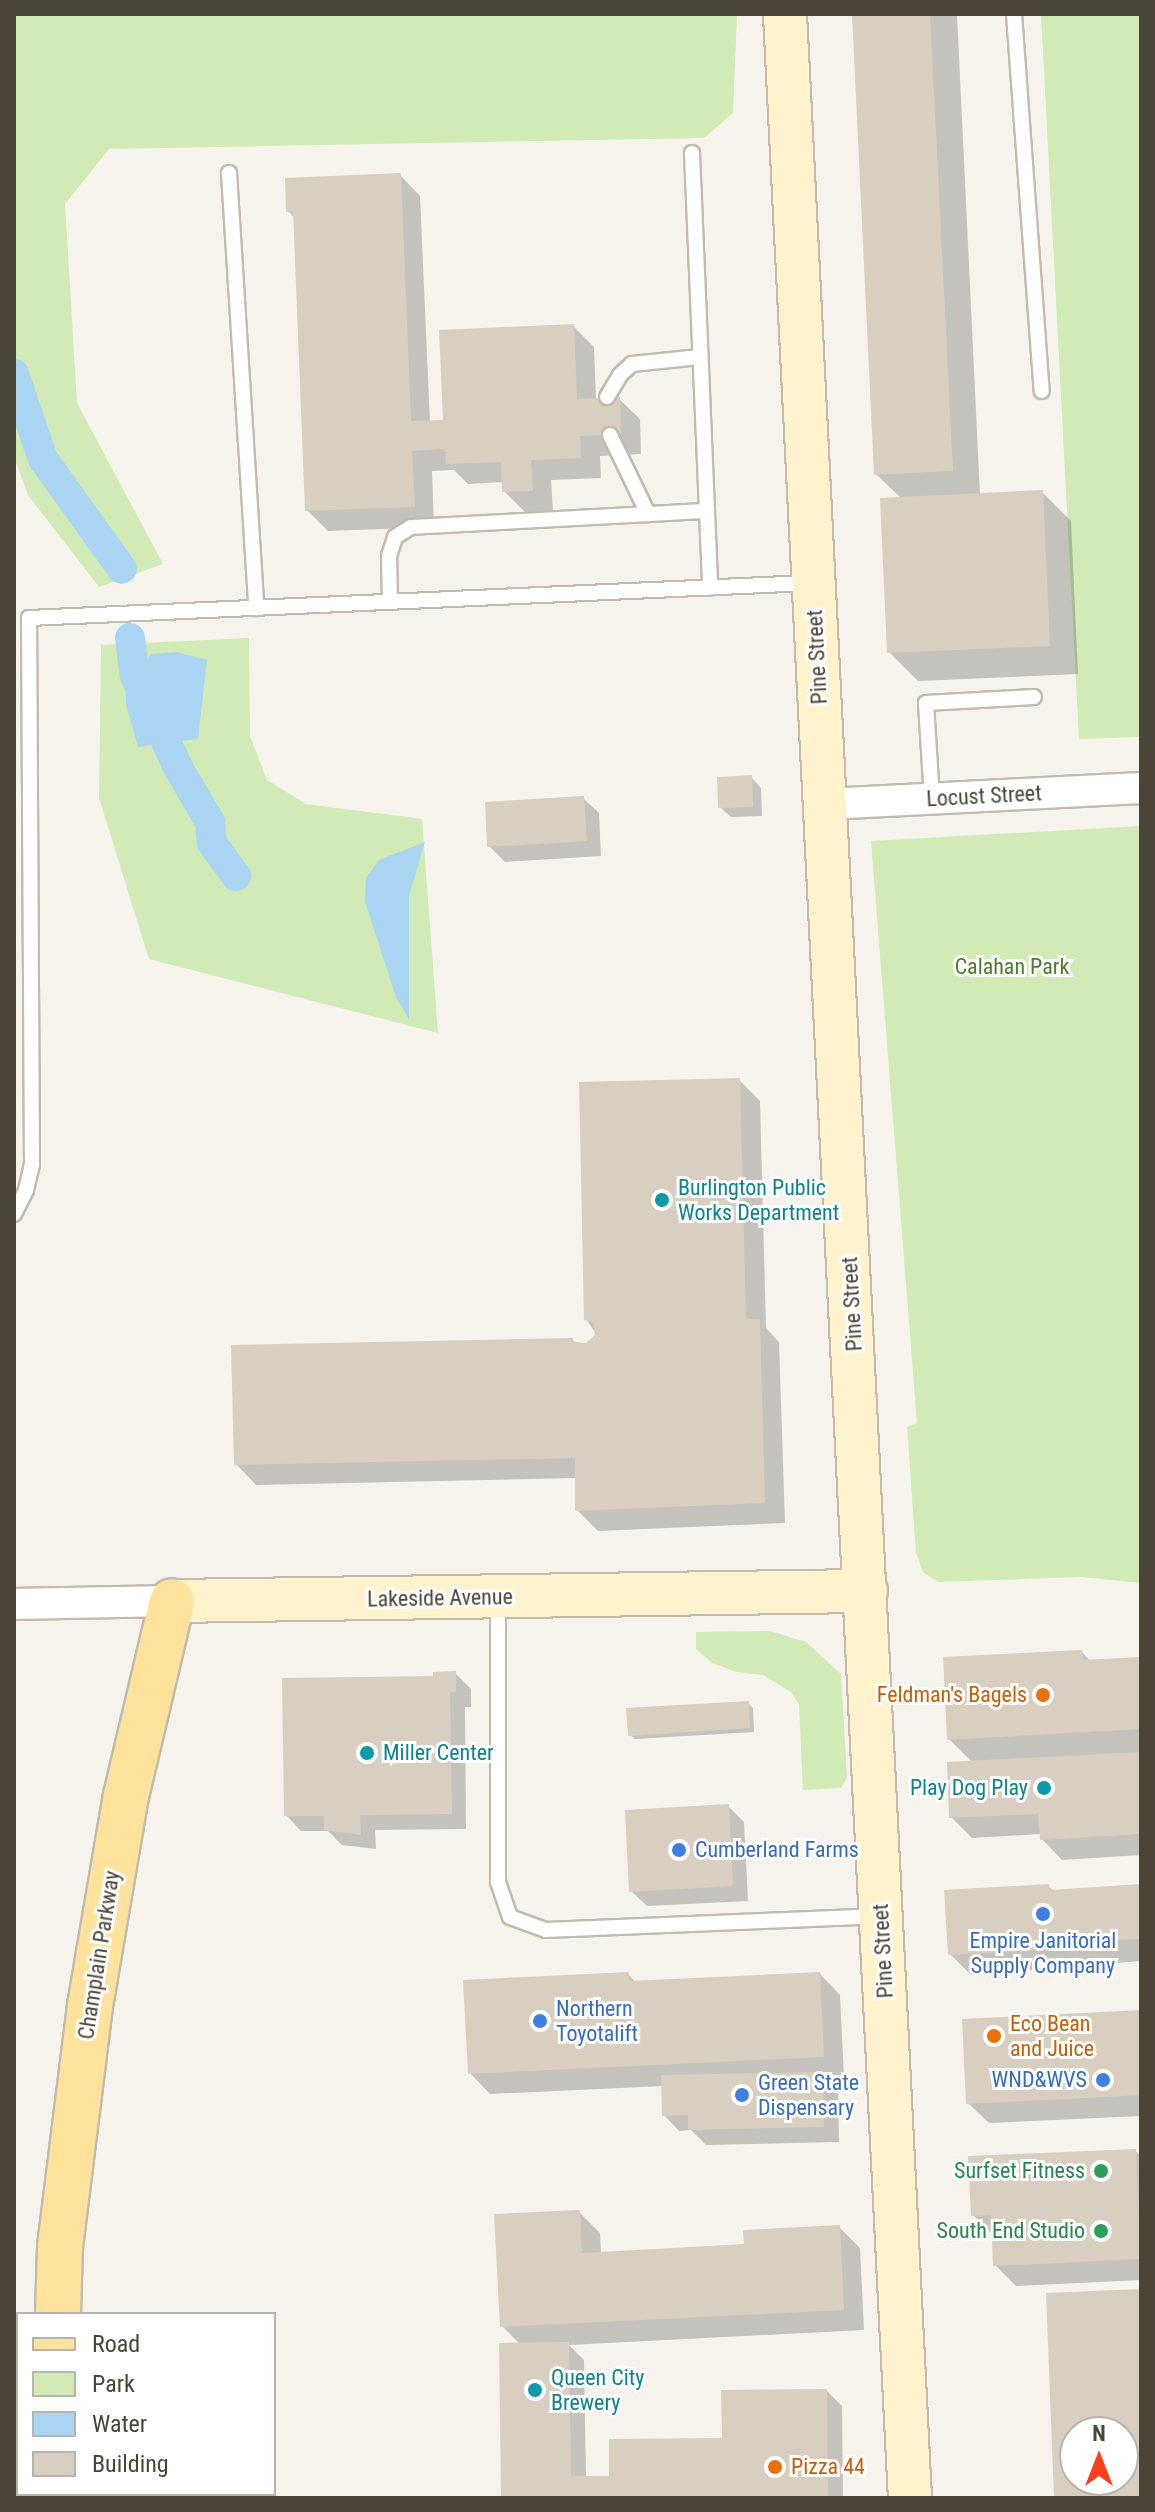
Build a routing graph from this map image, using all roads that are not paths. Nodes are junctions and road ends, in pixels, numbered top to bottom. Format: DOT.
graph roads {
  1 [pos="785,14"];
  2 [pos="1014,14"];
  3 [pos="692,153"];
  4 [pos="229,173"];
  5 [pos="700,357"];
  6 [pos="1042,391"];
  7 [pos="607,397"];
  8 [pos="610,435"];
  9 [pos="707,511"];
  10 [pos="648,514"];
  11 [pos="813,583"];
  12 [pos="710,588"];
  13 [pos="390,602"];
  14 [pos="256,608"];
  15 [pos="1034,697"];
  16 [pos="1141,788"];
  17 [pos="932,799"];
  18 [pos="827,804"];
  19 [pos="14,1214"];
  20 [pos="866,1591"];
  21 [pos="498,1597"];
  22 [pos="172,1601"];
  23 [pos="14,1604"];
  24 [pos="882,1916"];
  25 [pos="58,2312"];
  26 [pos="910,2498"];
  1 -- 11 [label="main road, Pine Street"];
  2 -- 6 [label="lane"];
  3 -- 5 [label="lane"];
  4 -- 14 [label="lane"];
  5 -- 7 [label="lane"];
  5 -- 9 [label="lane"];
  8 -- 10 [label="lane"];
  9 -- 10 [label="lane"];
  9 -- 12 [label="lane"];
  10 -- 13 [label="lane"];
  11 -- 12 [label="lane"];
  11 -- 18 [label="main road, Pine Street"];
  12 -- 13 [label="lane"];
  13 -- 14 [label="lane"];
  14 -- 19 [label="lane"];
  15 -- 17 [label="lane"];
  16 -- 17 [label="street, Locust Street"];
  17 -- 18 [label="street, Locust Street"];
  18 -- 20 [label="main road, Pine Street"];
  20 -- 21 [label="main road, Lakeside Avenue"];
  20 -- 24 [label="main road, Pine Street"];
  21 -- 22 [label="main road, Lakeside Avenue"];
  21 -- 24 [label="lane"];
  22 -- 23 [label="street, Lakeside Avenue"];
  22 -- 25 [label="main road, Champlain Parkway"];
  24 -- 26 [label="main road, Pine Street"];
}
